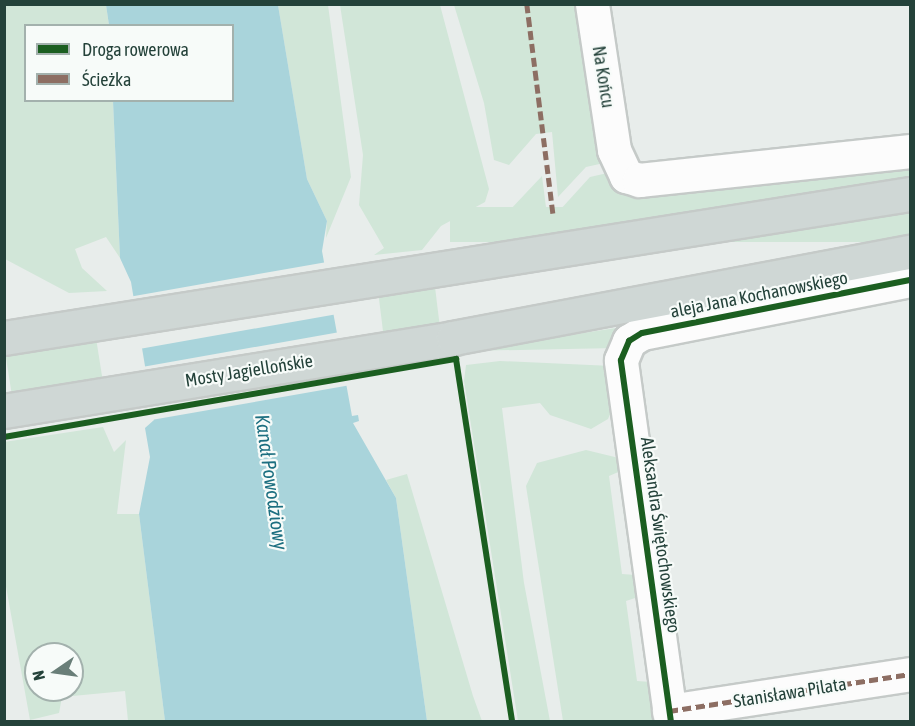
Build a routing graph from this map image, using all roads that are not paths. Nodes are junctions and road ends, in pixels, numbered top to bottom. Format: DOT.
graph roads {
  1 [pos="592,4"];
  2 [pos="910,151"];
  3 [pos="910,194"];
  4 [pos="910,252"];
  5 [pos="910,280"];
  6 [pos="4,338"];
  7 [pos="392,347"];
  8 [pos="622,360"];
  9 [pos="4,411"];
  10 [pos="910,674"];
  11 [pos="670,716"];
  1 -- 2 [label="street, Na Końcu"];
  3 -- 6 [label="main road"];
  4 -- 7 [label="main road, aleja Jana Kochanowskiego"];
  5 -- 8 [label="street, aleja Jana Kochanowskiego"];
  7 -- 9 [label="main road, Mosty Jagiellońskie"];
  8 -- 11 [label="street, Aleksandra Świętochowskiego"];
  10 -- 11 [label="street, Stanisława Pilata"];
}
